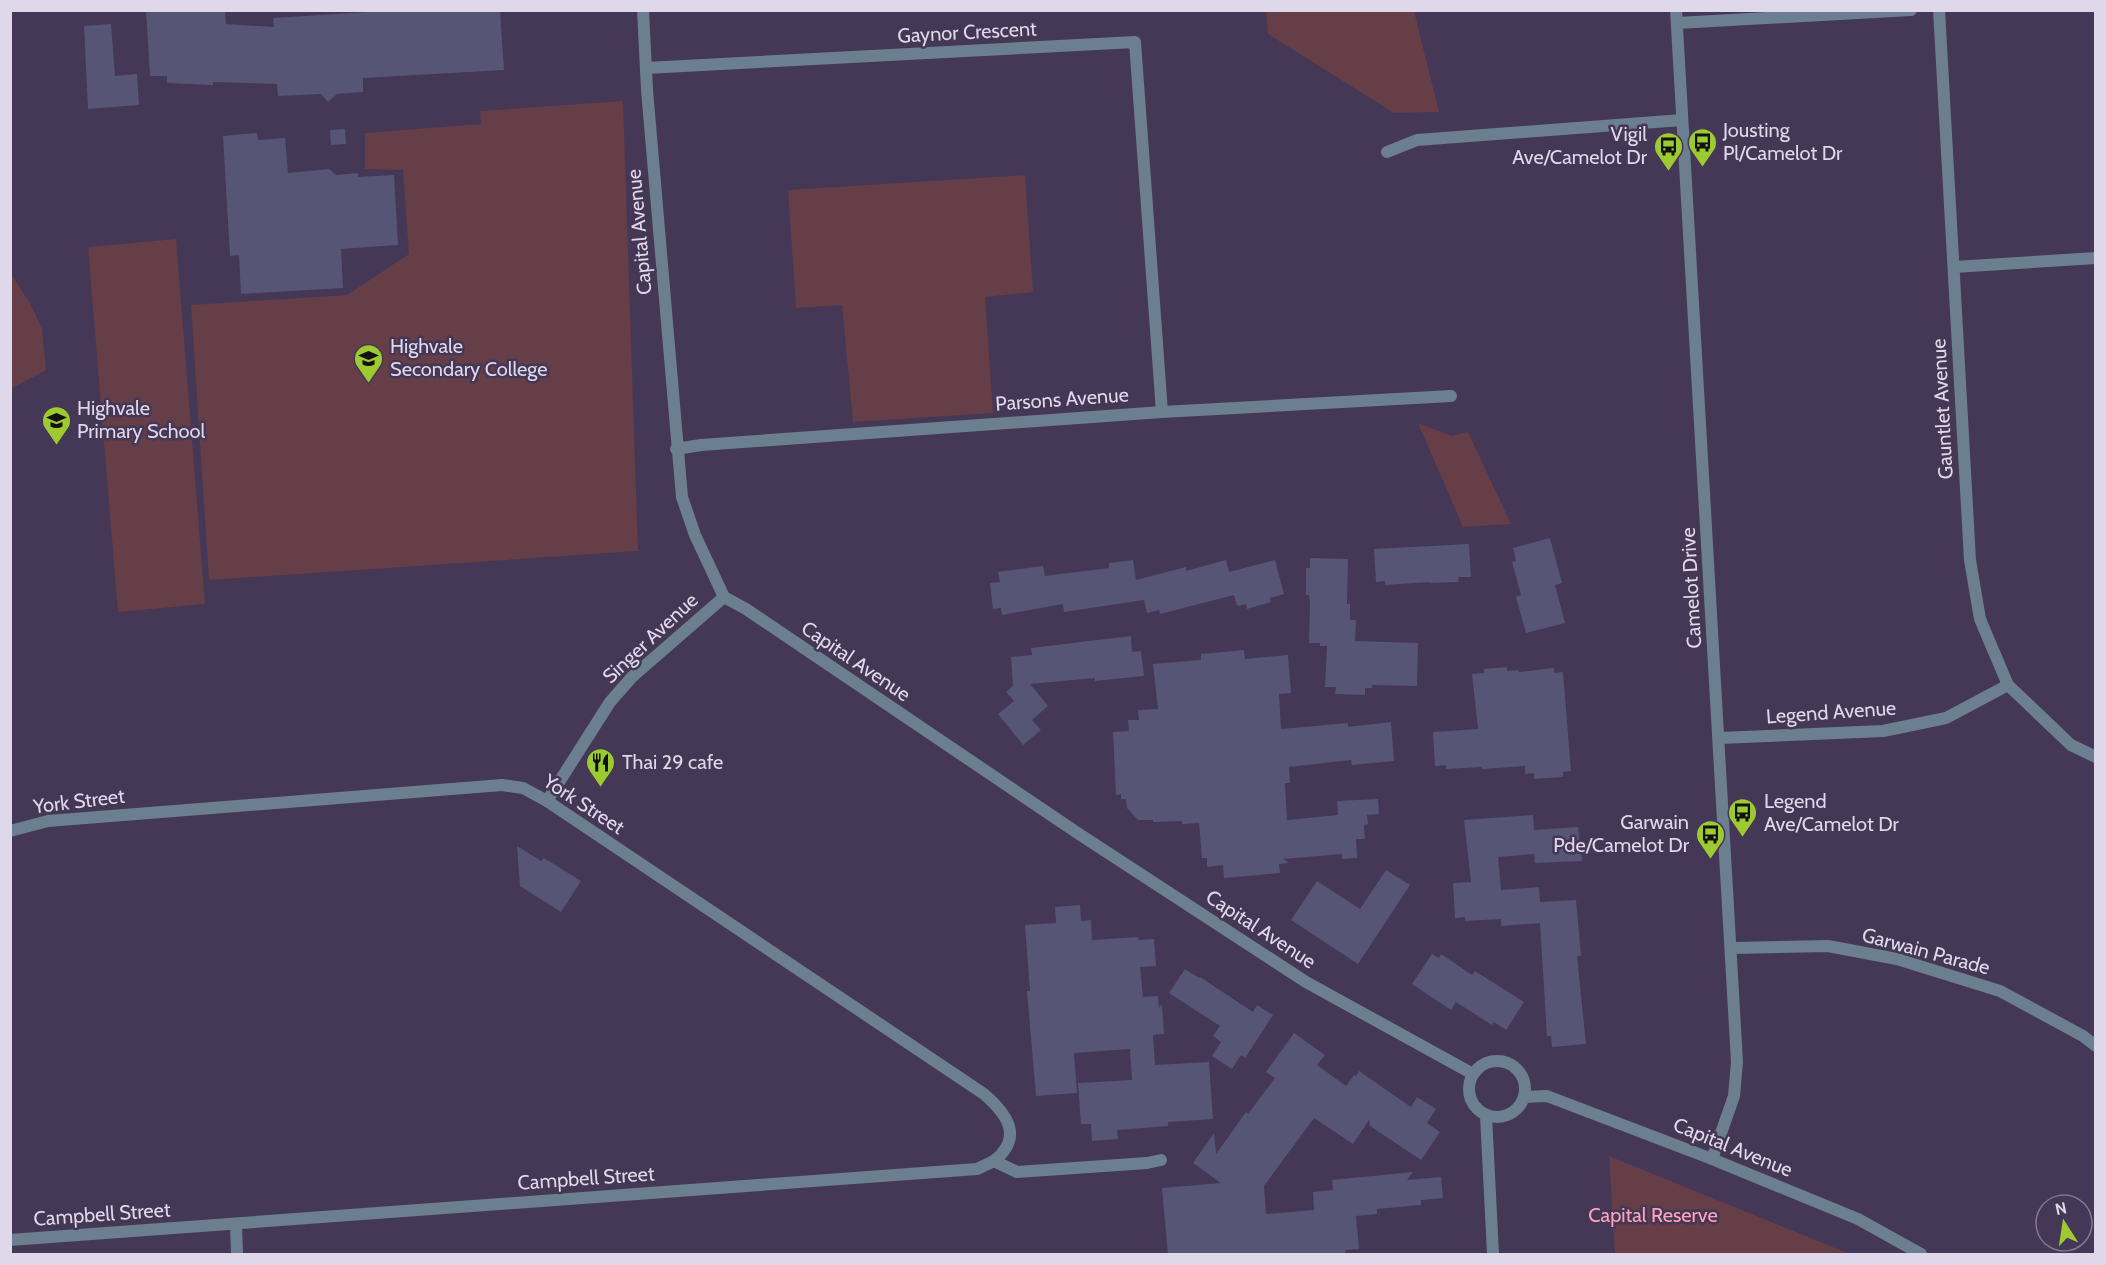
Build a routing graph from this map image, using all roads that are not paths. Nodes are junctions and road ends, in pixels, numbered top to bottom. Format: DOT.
graph roads {
  1 [pos="643,10"];
  2 [pos="1911,10"];
  3 [pos="1939,10"];
  4 [pos="1677,16"];
  5 [pos="646,68"];
  6 [pos="1682,120"];
  7 [pos="1387,152"];
  8 [pos="2096,258"];
  9 [pos="1954,267"];
  10 [pos="1450,396"];
  11 [pos="1162,412"];
  12 [pos="676,449"];
  13 [pos="724,597"];
  14 [pos="2008,685"];
  15 [pos="1720,738"];
  16 [pos="2096,757"];
  17 [pos="547,801"];
  18 [pos="10,831"];
  19 [pos="1732,948"];
  20 [pos="2096,1046"];
  21 [pos="1473,1074"];
  22 [pos="1524,1097"];
  23 [pos="1486,1115"];
  24 [pos="1712,1159"];
  25 [pos="1161,1160"];
  26 [pos="994,1161"];
  27 [pos="236,1224"];
  28 [pos="10,1240"];
  29 [pos="237,1254"];
  30 [pos="1493,1254"];
  31 [pos="1921,1254"];
  1 -- 5 [label="street, Capital Avenue"];
  2 -- 4 [label="street"];
  3 -- 9 [label="street, Gauntlet Avenue"];
  4 -- 6 [label="street, Camelot Drive"];
  5 -- 11 [label="street, Gaynor Crescent"];
  5 -- 12 [label="street, Capital Avenue"];
  6 -- 7 [label="street"];
  6 -- 15 [label="street, Camelot Drive"];
  8 -- 9 [label="street"];
  9 -- 14 [label="street, Gauntlet Avenue"];
  10 -- 11 [label="street, Parsons Avenue"];
  11 -- 12 [label="street, Parsons Avenue"];
  12 -- 13 [label="street, Capital Avenue"];
  13 -- 17 [label="street, Singer Avenue"];
  13 -- 21 [label="street, Capital Avenue"];
  14 -- 15 [label="street, Legend Avenue"];
  14 -- 16 [label="street, Gauntlet Avenue"];
  15 -- 19 [label="street, Camelot Drive"];
  17 -- 18 [label="street, York Street"];
  17 -- 26 [label="street, York Street"];
  19 -- 20 [label="street, Garwain Parade"];
  19 -- 24 [label="street, Camelot Drive"];
  21 -- 22 [label="street"];
  21 -- 23 [label="street"];
  22 -- 23 [label="street"];
  22 -- 24 [label="street, Capital Avenue"];
  23 -- 30 [label="street"];
  24 -- 31 [label="street, Capital Avenue"];
  25 -- 26 [label="street"];
  26 -- 27 [label="street, Campbell Street"];
  27 -- 28 [label="street, Campbell Street"];
  27 -- 29 [label="street"];
}
